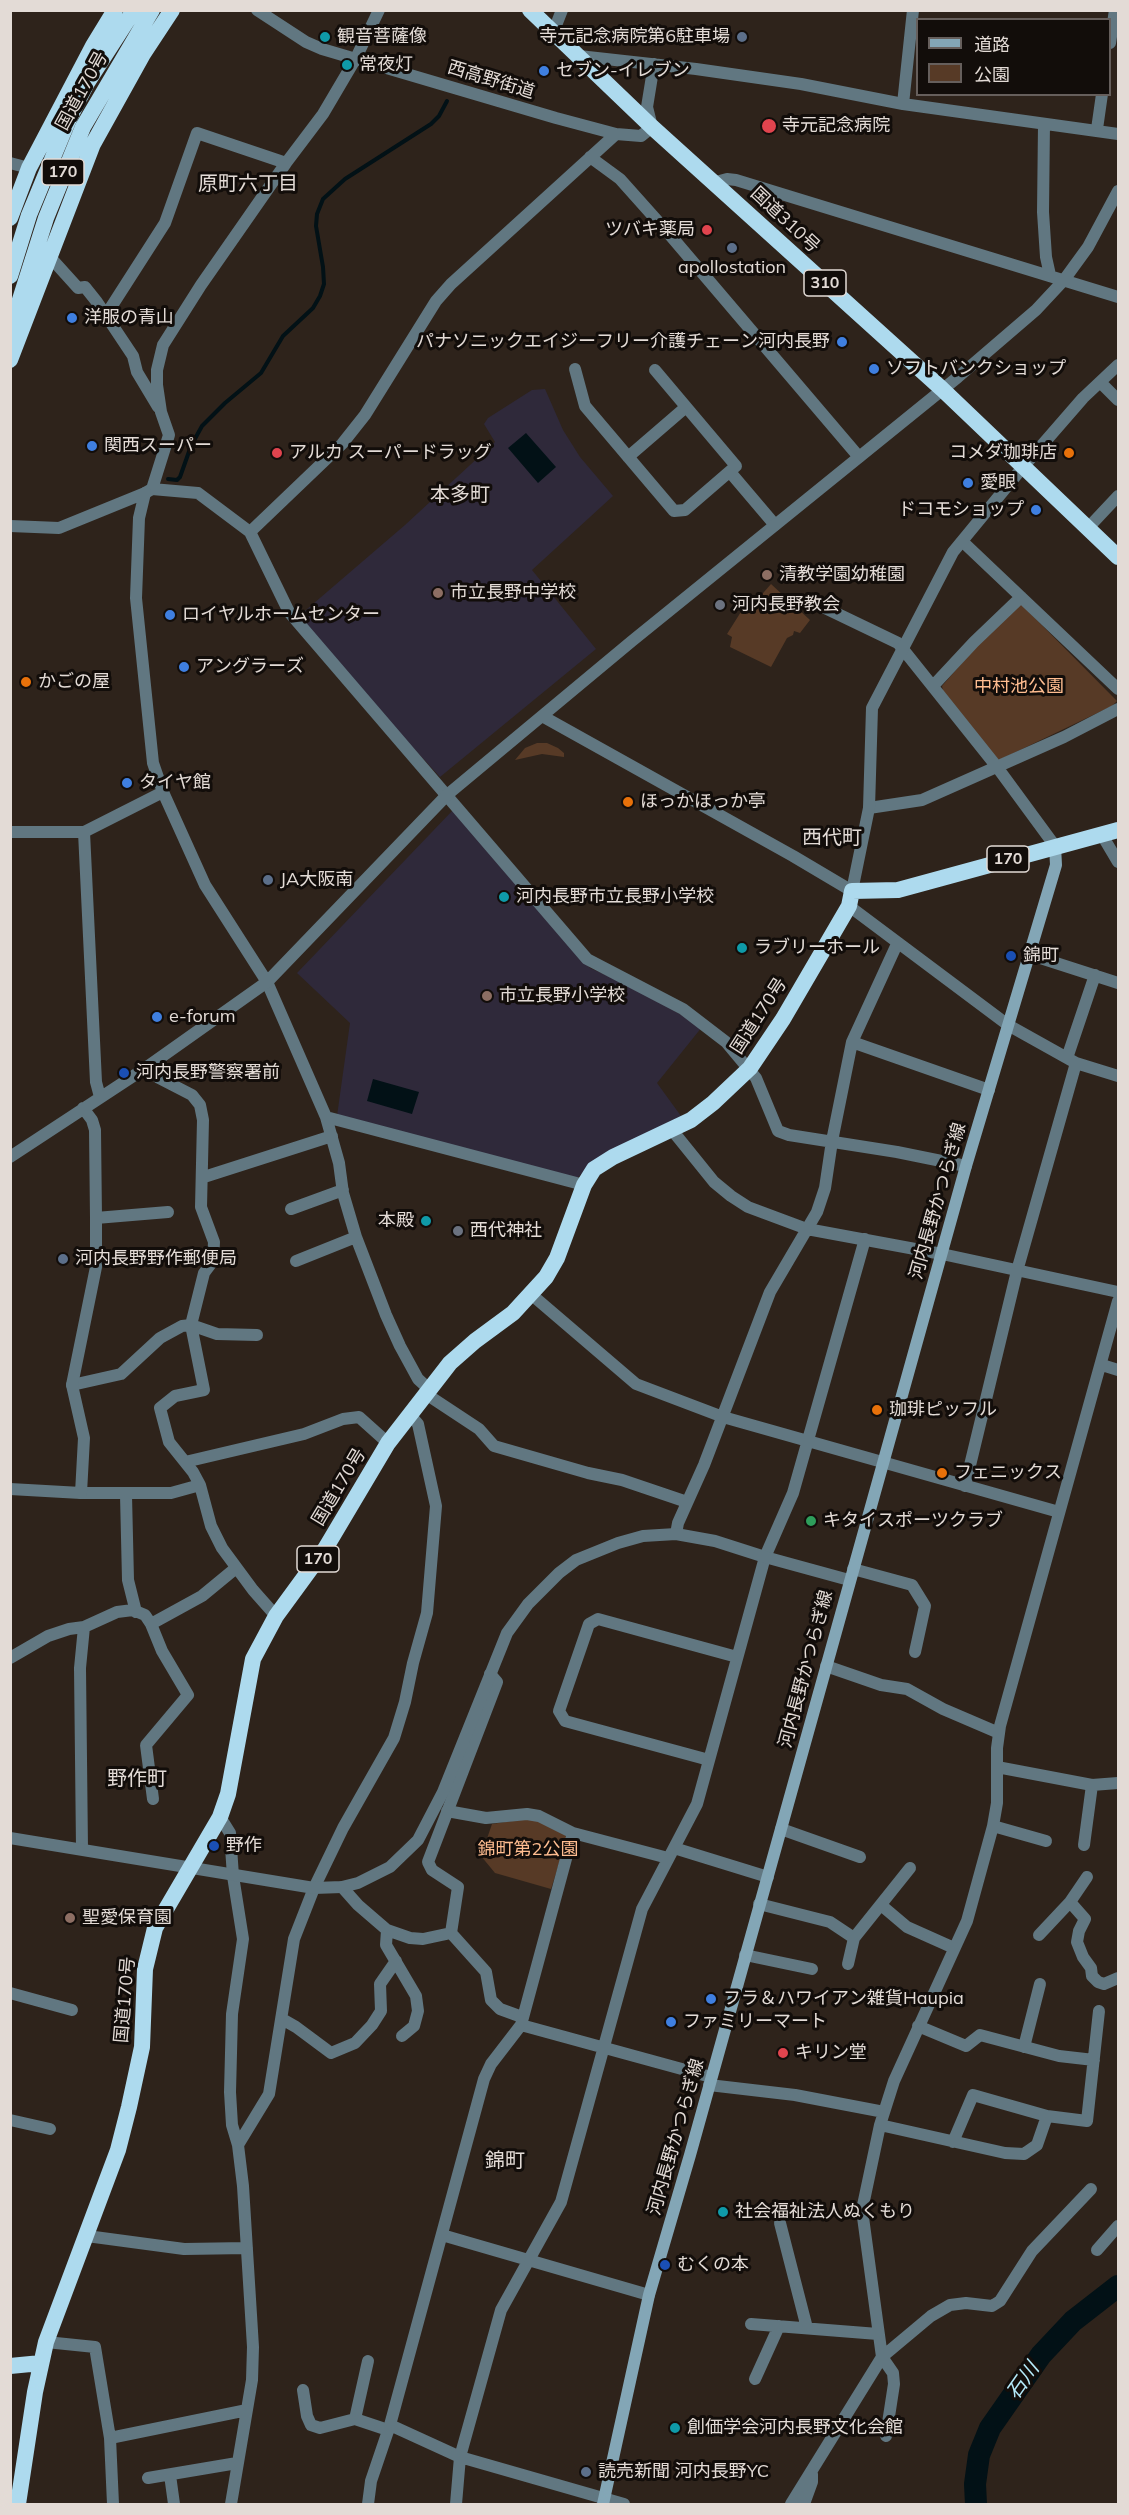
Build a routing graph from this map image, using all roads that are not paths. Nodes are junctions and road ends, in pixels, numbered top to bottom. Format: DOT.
graph roads {
  1 [pos="172,10"];
  2 [pos="257,10"];
  3 [pos="379,10"];
  4 [pos="530,10"];
  5 [pos="562,10"];
  6 [pos="913,10"];
  7 [pos="1115,10"];
  8 [pos="135,15"];
  9 [pos="272,15"];
  10 [pos="914,31"];
  11 [pos="553,33"];
  12 [pos="1111,36"];
  13 [pos="579,56"];
  14 [pos="356,58"];
  15 [pos="654,64"];
  16 [pos="1102,96"];
  17 [pos="903,104"];
  18 [pos="1044,124"];
  19 [pos="652,127"];
  20 [pos="1097,129"];
  21 [pos="616,134"];
  22 [pos="1119,134"];
  23 [pos="590,157"];
  24 [pos="10,163"];
  25 [pos="286,163"];
  26 [pos="29,168"];
  27 [pos="716,182"];
  28 [pos="1119,191"];
  29 [pos="10,218"];
  30 [pos="50,256"];
  31 [pos="1050,275"];
  32 [pos="10,276"];
  33 [pos="1064,280"];
  34 [pos="1119,297"];
  35 [pos="106,315"];
  36 [pos="10,330"];
  37 [pos="10,360"];
  38 [pos="1119,365"];
  39 [pos="575,369"];
  40 [pos="655,370"];
  41 [pos="1100,382"];
  42 [pos="942,389"];
  43 [pos="1119,400"];
  44 [pos="686,407"];
  45 [pos="162,412"];
  46 [pos="628,457"];
  47 [pos="859,457"];
  48 [pos="1023,467"];
  49 [pos="730,472"];
  50 [pos="149,491"];
  51 [pos="1119,496"];
  52 [pos="775,525"];
  53 [pos="10,526"];
  54 [pos="1088,528"];
  55 [pos="250,532"];
  56 [pos="963,542"];
  57 [pos="1119,557"];
  58 [pos="1020,597"];
  59 [pos="821,606"];
  60 [pos="904,650"];
  61 [pos="933,686"];
  62 [pos="1119,689"];
  63 [pos="1119,709"];
  64 [pos="542,716"];
  65 [pos="997,767"];
  66 [pos="163,792"];
  67 [pos="447,795"];
  68 [pos="869,808"];
  69 [pos="10,832"];
  70 [pos="84,832"];
  71 [pos="1110,832"];
  72 [pos="1055,846"];
  73 [pos="1119,862"];
  74 [pos="851,898"];
  75 [pos="897,944"];
  76 [pos="1028,954"];
  77 [pos="1095,975"];
  78 [pos="267,982"];
  79 [pos="1119,983"];
  80 [pos="1008,1025"];
  81 [pos="852,1042"];
  82 [pos="1072,1060"];
  83 [pos="147,1067"];
  84 [pos="750,1068"];
  85 [pos="1119,1076"];
  86 [pos="988,1090"];
  87 [pos="100,1097"];
  88 [pos="83,1108"];
  89 [pos="326,1117"];
  90 [pos="672,1130"];
  91 [pos="332,1136"];
  92 [pos="831,1141"];
  93 [pos="10,1156"];
  94 [pos="966,1166"];
  95 [pos="204,1177"];
  96 [pos="584,1185"];
  97 [pos="343,1190"];
  98 [pos="291,1209"];
  99 [pos="168,1212"];
  100 [pos="96,1218"];
  101 [pos="807,1229"];
  102 [pos="356,1237"];
  103 [pos="865,1239"];
  104 [pos="942,1254"];
  105 [pos="296,1260"];
  106 [pos="1017,1271"];
  107 [pos="1119,1292"];
  108 [pos="532,1295"];
  109 [pos="1119,1301"];
  110 [pos="191,1325"];
  111 [pos="258,1335"];
  112 [pos="1102,1365"];
  113 [pos="1119,1370"];
  114 [pos="72,1385"];
  115 [pos="428,1392"];
  116 [pos="410,1415"];
  117 [pos="723,1417"];
  118 [pos="808,1441"];
  119 [pos="388,1443"];
  120 [pos="185,1462"];
  121 [pos="885,1462"];
  122 [pos="200,1485"];
  123 [pos="965,1486"];
  124 [pos="10,1489"];
  125 [pos="81,1493"];
  126 [pos="126,1495"];
  127 [pos="687,1502"];
  128 [pos="1059,1512"];
  129 [pos="676,1534"];
  130 [pos="765,1557"];
  131 [pos="236,1568"];
  132 [pos="851,1575"];
  133 [pos="136,1612"];
  134 [pos="276,1616"];
  135 [pos="151,1624"];
  136 [pos="84,1627"];
  137 [pos="915,1652"];
  138 [pos="737,1657"];
  139 [pos="10,1658"];
  140 [pos="826,1666"];
  141 [pos="490,1674"];
  142 [pos="999,1733"];
  143 [pos="709,1760"];
  144 [pos="997,1767"];
  145 [pos="1119,1783"];
  146 [pos="1092,1785"];
  147 [pos="153,1799"];
  148 [pos="447,1811"];
  149 [pos="220,1817"];
  150 [pos="993,1827"];
  151 [pos="781,1828"];
  152 [pos="573,1833"];
  153 [pos="10,1838"];
  154 [pos="1046,1841"];
  155 [pos="1084,1845"];
  156 [pos="82,1849"];
  157 [pos="671,1853"];
  158 [pos="860,1857"];
  159 [pos="192,1868"];
  160 [pos="910,1868"];
  161 [pos="234,1876"];
  162 [pos="768,1877"];
  163 [pos="1087,1877"];
  164 [pos="342,1887"];
  165 [pos="314,1888"];
  166 [pos="1070,1902"];
  167 [pos="759,1904"];
  168 [pos="881,1905"];
  169 [pos="387,1930"];
  170 [pos="451,1933"];
  171 [pos="1039,1935"];
  172 [pos="854,1938"];
  173 [pos="954,1948"];
  174 [pos="745,1955"];
  175 [pos="396,1961"];
  176 [pos="848,1964"];
  177 [pos="812,1969"];
  178 [pos="1119,1978"];
  179 [pos="1040,1984"];
  180 [pos="10,1994"];
  181 [pos="72,2010"];
  182 [pos="1099,2011"];
  183 [pos="282,2019"];
  184 [pos="521,2021"];
  185 [pos="918,2026"];
  186 [pos="402,2036"];
  187 [pos="1024,2047"];
  188 [pos="603,2049"];
  189 [pos="1094,2060"];
  190 [pos="710,2081"];
  191 [pos="884,2112"];
  192 [pos="1047,2116"];
  193 [pos="10,2120"];
  194 [pos="880,2125"];
  195 [pos="50,2129"];
  196 [pos="953,2142"];
  197 [pos="238,2145"];
  198 [pos="1091,2189"];
  199 [pos="780,2223"];
  200 [pos="1119,2226"];
  201 [pos="442,2235"];
  202 [pos="87,2236"];
  203 [pos="247,2248"];
  204 [pos="1097,2250"];
  205 [pos="530,2260"];
  206 [pos="649,2295"];
  207 [pos="751,2324"];
  208 [pos="779,2326"];
  209 [pos="807,2328"];
  210 [pos="878,2334"];
  211 [pos="46,2342"];
  212 [pos="882,2357"];
  213 [pos="368,2361"];
  214 [pos="41,2363"];
  215 [pos="10,2366"];
  216 [pos="755,2379"];
  217 [pos="303,2390"];
  218 [pos="247,2410"];
  219 [pos="355,2419"];
  220 [pos="389,2428"];
  221 [pos="886,2436"];
  222 [pos="110,2438"];
  223 [pos="460,2457"];
  224 [pos="237,2463"];
  225 [pos="813,2468"];
  226 [pos="170,2475"];
  227 [pos="148,2478"];
  228 [pos="604,2501"];
  229 [pos="18,2505"];
  230 [pos="113,2505"];
  231 [pos="174,2505"];
  232 [pos="231,2505"];
  233 [pos="368,2505"];
  234 [pos="456,2505"];
  235 [pos="624,2505"];
  236 [pos="791,2505"];
  237 [pos="804,2505"];
  1 -- 30 [label="highway"];
  2 -- 9 [label="street, 西高野街道"];
  3 -- 14 [label="street"];
  4 -- 11 [label="highway, 国道310号 / 310"];
  5 -- 11 [label="street"];
  6 -- 10 [label="street"];
  7 -- 12 [label="street"];
  8 -- 26 [label="highway"];
  8 -- 32 [label="highway, 国道170号 / 170"];
  8 -- 36 [label="highway, 国道170号 / 170"];
  9 -- 14 [label="street, 西高野街道"];
  10 -- 17 [label="street"];
  11 -- 13 [label="highway, 国道310号 / 310"];
  13 -- 15 [label="street"];
  13 -- 19 [label="highway, 国道310号 / 310"];
  14 -- 21 [label="street, 西高野街道"];
  14 -- 25 [label="street"];
  15 -- 17 [label="street"];
  15 -- 19 [label="street"];
  16 -- 20 [label="street"];
  17 -- 18 [label="street"];
  18 -- 20 [label="street"];
  18 -- 31 [label="street"];
  19 -- 21 [label="street, 西高野街道"];
  19 -- 27 [label="highway, 国道310号 / 310"];
  20 -- 22 [label="street"];
  21 -- 23 [label="street"];
  23 -- 47 [label="street"];
  23 -- 55 [label="street"];
  24 -- 26 [label="street"];
  25 -- 35 [label="street"];
  25 -- 45 [label="street"];
  26 -- 29 [label="highway"];
  27 -- 31 [label="street"];
  27 -- 42 [label="highway, 国道310号 / 310"];
  28 -- 33 [label="street"];
  30 -- 35 [label="street"];
  30 -- 37 [label="highway"];
  31 -- 33 [label="street"];
  33 -- 34 [label="street"];
  33 -- 42 [label="street"];
  35 -- 45 [label="street"];
  38 -- 41 [label="street"];
  39 -- 46 [label="street"];
  40 -- 44 [label="street"];
  41 -- 43 [label="street"];
  41 -- 48 [label="street"];
  42 -- 47 [label="street"];
  42 -- 48 [label="highway, 国道310号 / 310"];
  44 -- 46 [label="street"];
  44 -- 49 [label="street"];
  45 -- 50 [label="street"];
  46 -- 49 [label="street"];
  47 -- 52 [label="street"];
  48 -- 54 [label="highway, 国道310号 / 310"];
  48 -- 56 [label="street"];
  49 -- 52 [label="street"];
  50 -- 53 [label="street"];
  50 -- 55 [label="street"];
  50 -- 66 [label="street"];
  51 -- 54 [label="street"];
  52 -- 64 [label="street"];
  54 -- 57 [label="highway, 国道310号 / 310"];
  55 -- 67 [label="street"];
  56 -- 58 [label="street"];
  56 -- 60 [label="street"];
  58 -- 61 [label="street"];
  58 -- 62 [label="street"];
  59 -- 60 [label="street"];
  60 -- 61 [label="street"];
  60 -- 68 [label="street"];
  61 -- 65 [label="street"];
  63 -- 65 [label="street"];
  64 -- 67 [label="street"];
  64 -- 74 [label="street"];
  65 -- 68 [label="street"];
  65 -- 72 [label="street"];
  66 -- 70 [label="street"];
  66 -- 78 [label="street"];
  67 -- 78 [label="street"];
  67 -- 84 [label="street"];
  68 -- 74 [label="street"];
  69 -- 70 [label="street"];
  70 -- 87 [label="street"];
  71 -- 72 [label="highway, 170"];
  71 -- 73 [label="street"];
  72 -- 74 [label="highway, 170"];
  72 -- 76 [label="main road, 河内長野かつらぎ線"];
  74 -- 75 [label="street"];
  74 -- 84 [label="highway, 国道170号 / 170"];
  75 -- 80 [label="street"];
  75 -- 81 [label="street"];
  76 -- 77 [label="street"];
  76 -- 80 [label="main road, 河内長野かつらぎ線"];
  77 -- 79 [label="street"];
  77 -- 82 [label="street"];
  78 -- 83 [label="street"];
  78 -- 89 [label="street"];
  80 -- 82 [label="street"];
  80 -- 86 [label="main road, 河内長野かつらぎ線"];
  81 -- 86 [label="street"];
  81 -- 92 [label="street"];
  82 -- 85 [label="street"];
  82 -- 106 [label="street"];
  83 -- 87 [label="street"];
  83 -- 95 [label="street"];
  84 -- 90 [label="highway, 国道170号 / 170"];
  84 -- 92 [label="street"];
  86 -- 94 [label="main road, 河内長野かつらぎ線"];
  87 -- 88 [label="street"];
  88 -- 93 [label="street"];
  88 -- 100 [label="street"];
  89 -- 91 [label="street"];
  89 -- 96 [label="street"];
  90 -- 96 [label="highway, 国道170号 / 170"];
  90 -- 101 [label="street"];
  91 -- 95 [label="street"];
  91 -- 97 [label="street"];
  92 -- 94 [label="street"];
  92 -- 101 [label="street"];
  94 -- 104 [label="main road, 河内長野かつらぎ線"];
  95 -- 110 [label="street"];
  96 -- 108 [label="highway, 国道170号 / 170"];
  97 -- 98 [label="street"];
  97 -- 102 [label="street"];
  99 -- 100 [label="street"];
  100 -- 114 [label="street"];
  101 -- 103 [label="street"];
  101 -- 117 [label="street"];
  102 -- 105 [label="street"];
  102 -- 115 [label="street"];
  103 -- 104 [label="street"];
  103 -- 118 [label="street"];
  104 -- 106 [label="street"];
  104 -- 121 [label="main road, 河内長野かつらぎ線"];
  106 -- 107 [label="street"];
  106 -- 123 [label="street"];
  108 -- 115 [label="highway, 国道170号 / 170"];
  108 -- 117 [label="street"];
  109 -- 112 [label="street"];
  110 -- 111 [label="street"];
  110 -- 114 [label="street"];
  110 -- 120 [label="street"];
  112 -- 113 [label="street"];
  112 -- 128 [label="street"];
  114 -- 125 [label="street"];
  115 -- 116 [label="highway, 国道170号 / 170"];
  115 -- 127 [label="street"];
  116 -- 119 [label="highway, 国道170号 / 170"];
  116 -- 165 [label="street"];
  117 -- 118 [label="street"];
  117 -- 127 [label="street"];
  118 -- 121 [label="street"];
  118 -- 130 [label="street"];
  119 -- 120 [label="street"];
  119 -- 134 [label="highway, 国道170号 / 170"];
  120 -- 122 [label="street"];
  121 -- 123 [label="street"];
  121 -- 132 [label="main road, 河内長野かつらぎ線"];
  122 -- 126 [label="street"];
  122 -- 131 [label="street"];
  123 -- 128 [label="street"];
  124 -- 125 [label="street"];
  125 -- 126 [label="street"];
  126 -- 133 [label="street"];
  127 -- 129 [label="street"];
  128 -- 142 [label="street"];
  129 -- 130 [label="street"];
  129 -- 141 [label="street"];
  130 -- 132 [label="street"];
  130 -- 138 [label="street"];
  131 -- 134 [label="street"];
  131 -- 135 [label="street"];
  132 -- 137 [label="street"];
  132 -- 140 [label="main road, 河内長野かつらぎ線"];
  133 -- 135 [label="street"];
  133 -- 136 [label="street"];
  134 -- 149 [label="highway, 国道170号 / 170"];
  135 -- 147 [label="street"];
  136 -- 139 [label="street"];
  136 -- 156 [label="street"];
  138 -- 143 [label="street"];
  138 -- 143 [label="street"];
  140 -- 142 [label="street"];
  140 -- 151 [label="main road, 河内長野かつらぎ線"];
  141 -- 148 [label="street"];
  141 -- 164 [label="street"];
  142 -- 144 [label="street"];
  143 -- 157 [label="street"];
  144 -- 146 [label="street"];
  144 -- 150 [label="street"];
  145 -- 146 [label="street"];
  146 -- 155 [label="street"];
  148 -- 152 [label="street"];
  148 -- 170 [label="street"];
  149 -- 159 [label="highway, 国道170号 / 170"];
  149 -- 161 [label="street"];
  150 -- 154 [label="street"];
  150 -- 173 [label="street"];
  151 -- 158 [label="street"];
  151 -- 162 [label="main road, 河内長野かつらぎ線"];
  152 -- 157 [label="street"];
  152 -- 184 [label="street"];
  153 -- 156 [label="street"];
  156 -- 159 [label="street"];
  157 -- 162 [label="street"];
  157 -- 188 [label="street"];
  159 -- 161 [label="street"];
  159 -- 202 [label="highway, 国道170号 / 170"];
  160 -- 168 [label="street"];
  161 -- 165 [label="street"];
  161 -- 197 [label="street"];
  162 -- 167 [label="main road, 河内長野かつらぎ線"];
  163 -- 166 [label="street"];
  164 -- 165 [label="street"];
  164 -- 169 [label="street"];
  165 -- 183 [label="street"];
  166 -- 171 [label="street"];
  166 -- 178 [label="street"];
  167 -- 172 [label="street"];
  167 -- 174 [label="main road, 河内長野かつらぎ線"];
  168 -- 172 [label="street"];
  168 -- 173 [label="street"];
  169 -- 170 [label="street"];
  169 -- 175 [label="street"];
  170 -- 184 [label="street"];
  172 -- 176 [label="street"];
  173 -- 185 [label="street"];
  174 -- 177 [label="street"];
  174 -- 190 [label="main road, 河内長野かつらぎ線"];
  175 -- 183 [label="street"];
  175 -- 186 [label="street"];
  179 -- 187 [label="street"];
  180 -- 181 [label="street"];
  182 -- 189 [label="street"];
  183 -- 197 [label="street"];
  184 -- 188 [label="street"];
  184 -- 201 [label="street"];
  185 -- 187 [label="street"];
  185 -- 191 [label="street"];
  187 -- 189 [label="street"];
  188 -- 190 [label="street"];
  188 -- 205 [label="street"];
  189 -- 192 [label="street"];
  190 -- 191 [label="street"];
  190 -- 206 [label="main road, 河内長野かつらぎ線"];
  191 -- 194 [label="street"];
  192 -- 196 [label="street"];
  192 -- 196 [label="street"];
  193 -- 195 [label="street"];
  194 -- 196 [label="street"];
  194 -- 210 [label="street"];
  197 -- 203 [label="street"];
  198 -- 212 [label="street"];
  199 -- 209 [label="street"];
  200 -- 204 [label="street"];
  201 -- 205 [label="street"];
  201 -- 220 [label="street"];
  202 -- 203 [label="street"];
  202 -- 211 [label="highway, 国道170号 / 170"];
  203 -- 218 [label="street"];
  205 -- 206 [label="street"];
  205 -- 223 [label="street"];
  206 -- 228 [label="main road, 河内長野かつらぎ線"];
  207 -- 208 [label="street"];
  208 -- 209 [label="street"];
  208 -- 216 [label="street"];
  209 -- 210 [label="street"];
  210 -- 212 [label="street"];
  211 -- 214 [label="highway, 国道170号 / 170"];
  211 -- 222 [label="street"];
  212 -- 221 [label="street"];
  212 -- 225 [label="street"];
  213 -- 219 [label="street"];
  214 -- 215 [label="highway"];
  214 -- 229 [label="highway, 国道170号 / 170"];
  217 -- 219 [label="street"];
  218 -- 222 [label="street"];
  218 -- 224 [label="street"];
  219 -- 220 [label="street"];
  220 -- 223 [label="street"];
  220 -- 233 [label="street"];
  222 -- 230 [label="street"];
  223 -- 228 [label="street"];
  223 -- 234 [label="street"];
  224 -- 226 [label="street"];
  224 -- 232 [label="street"];
  225 -- 236 [label="street"];
  225 -- 237 [label="street"];
  226 -- 227 [label="street"];
  226 -- 231 [label="street"];
  228 -- 235 [label="street"];
}
